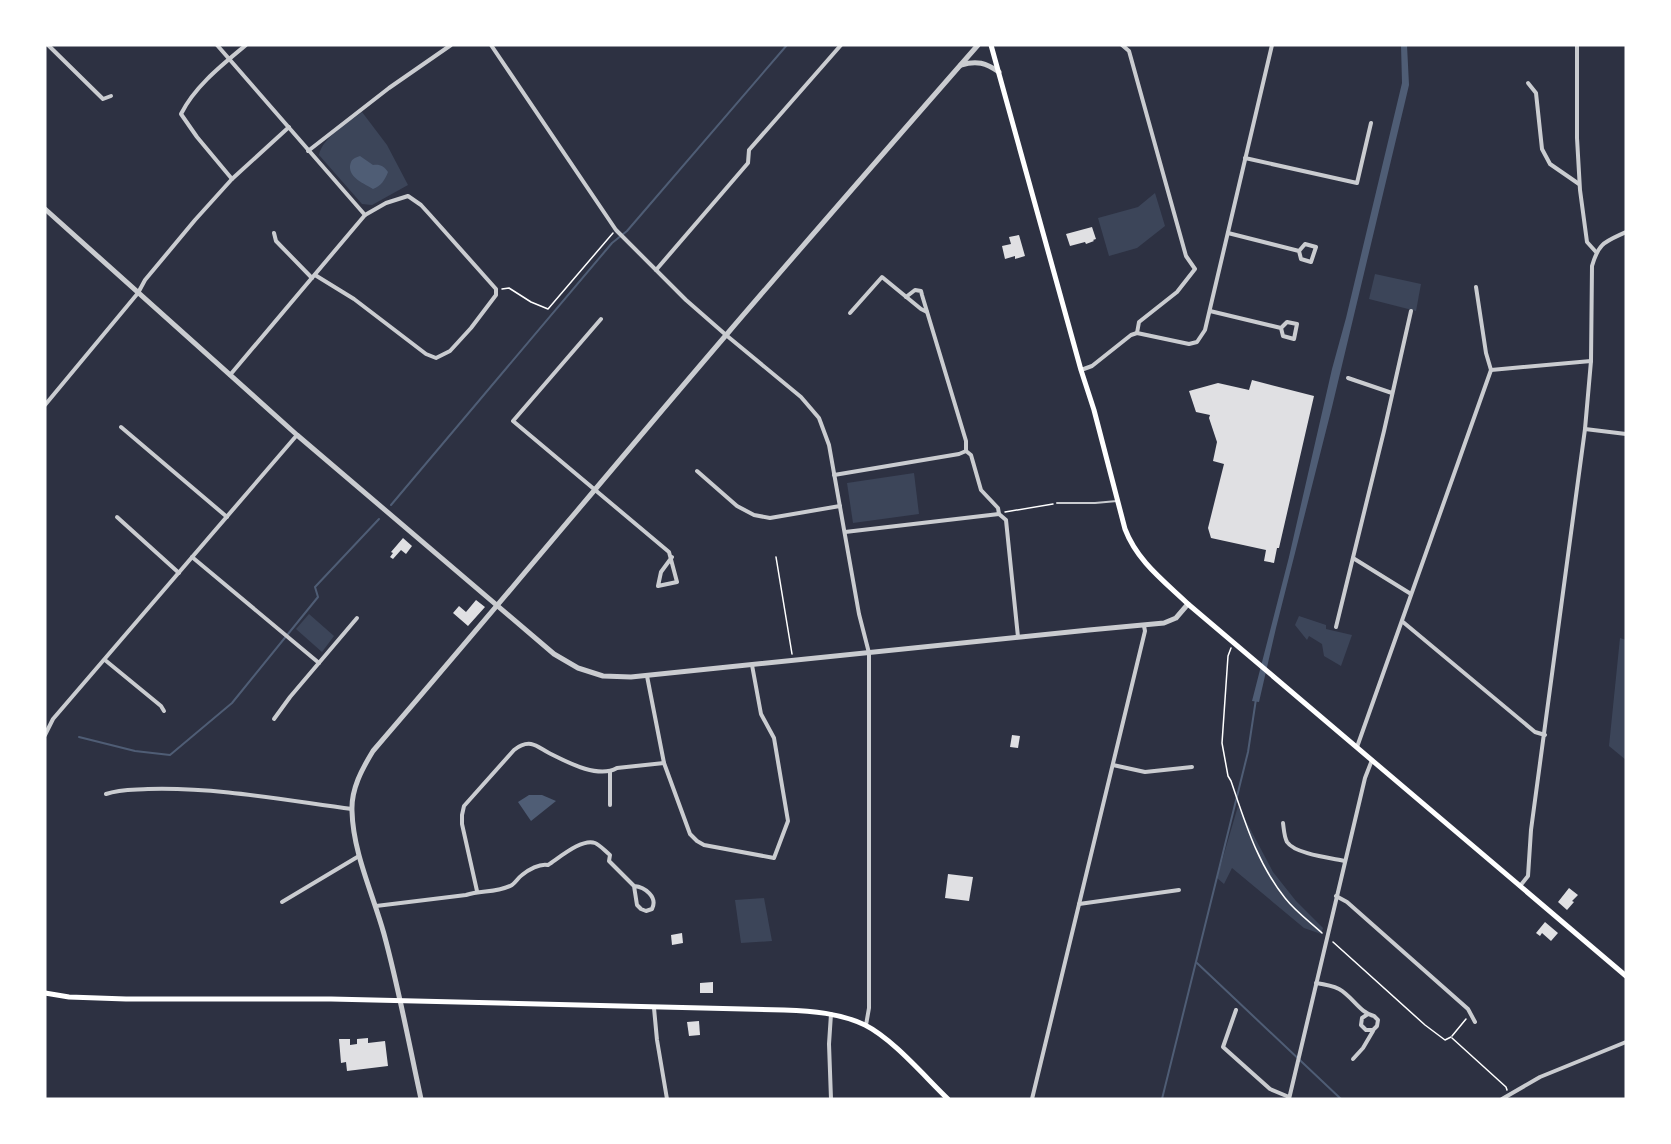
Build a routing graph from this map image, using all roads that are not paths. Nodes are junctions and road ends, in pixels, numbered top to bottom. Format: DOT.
graph roads {
  1 [pos="48,45"];
  2 [pos="217,45"];
  3 [pos="246,45"];
  4 [pos="451,45"];
  5 [pos="491,45"];
  6 [pos="841,45"];
  7 [pos="978,45"];
  8 [pos="991,45"];
  9 [pos="1122,45"];
  10 [pos="1272,45"];
  11 [pos="1577,45"];
  12 [pos="229,59"];
  13 [pos="960,66"];
  14 [pos="999,72"];
  15 [pos="1528,83"];
  16 [pos="111,96"];
  17 [pos="1371,123"];
  18 [pos="289,127"];
  19 [pos="308,151"];
  20 [pos="1245,158"];
  21 [pos="232,179"];
  22 [pos="1579,184"];
  23 [pos="45,209"];
  24 [pos="365,215"];
  25 [pos="1626,232"];
  26 [pos="274,233"];
  27 [pos="1228,233"];
  28 [pos="1299,251"];
  29 [pos="1596,252"];
  30 [pos="656,270"];
  31 [pos="314,277"];
  32 [pos="1476,287"];
  33 [pos="138,293"];
  34 [pos="906,297"];
  35 [pos="1210,311"];
  36 [pos="1411,311"];
  37 [pos="927,312"];
  38 [pos="850,313"];
  39 [pos="601,319"];
  40 [pos="1281,328"];
  41 [pos="1137,333"];
  42 [pos="726,335"];
  43 [pos="1591,361"];
  44 [pos="1081,370"];
  45 [pos="1491,370"];
  46 [pos="230,375"];
  47 [pos="1348,378"];
  48 [pos="1392,393"];
  49 [pos="45,405"];
  50 [pos="121,427"];
  51 [pos="1585,429"];
  52 [pos="1626,434"];
  53 [pos="297,435"];
  54 [pos="966,451"];
  55 [pos="697,471"];
  56 [pos="834,475"];
  57 [pos="596,490"];
  58 [pos="1117,501"];
  59 [pos="1057,503"];
  60 [pos="840,506"];
  61 [pos="999,514"];
  62 [pos="117,517"];
  63 [pos="227,517"];
  64 [pos="845,532"];
  65 [pos="192,557"];
  66 [pos="672,557"];
  67 [pos="1353,558"];
  68 [pos="179,573"];
  69 [pos="1411,594"];
  70 [pos="1188,604"];
  71 [pos="496,606"];
  72 [pos="357,618"];
  73 [pos="1403,621"];
  74 [pos="1144,626"];
  75 [pos="1336,627"];
  76 [pos="1018,637"];
  77 [pos="869,653"];
  78 [pos="105,660"];
  79 [pos="319,663"];
  80 [pos="752,665"];
  81 [pos="647,676"];
  82 [pos="164,711"];
  83 [pos="274,719"];
  84 [pos="46,732"];
  85 [pos="1545,735"];
  86 [pos="1357,747"];
  87 [pos="1372,760"];
  88 [pos="664,763"];
  89 [pos="1113,765"];
  90 [pos="1192,767"];
  91 [pos="610,772"];
  92 [pos="106,794"];
  93 [pos="610,805"];
  94 [pos="352,809"];
  95 [pos="1283,823"];
  96 [pos="359,856"];
  97 [pos="1345,861"];
  98 [pos="634,886"];
  99 [pos="1520,886"];
  100 [pos="1179,890"];
  101 [pos="477,891"];
  102 [pos="1336,897"];
  103 [pos="282,903"];
  104 [pos="1079,904"];
  105 [pos="376,906"];
  106 [pos="1626,976"];
  107 [pos="1316,982"];
  108 [pos="45,993"];
  109 [pos="401,1001"];
  110 [pos="654,1008"];
  111 [pos="1236,1010"];
  112 [pos="831,1014"];
  113 [pos="1368,1014"];
  114 [pos="1475,1022"];
  115 [pos="866,1025"];
  116 [pos="1373,1030"];
  117 [pos="1626,1042"];
  118 [pos="1353,1059"];
  119 [pos="1289,1098"];
  120 [pos="421,1099"];
  121 [pos="667,1099"];
  122 [pos="831,1099"];
  123 [pos="948,1099"];
  124 [pos="1032,1099"];
  125 [pos="1502,1099"];
  1 -- 16 [label="street"];
  2 -- 12 [label="street"];
  3 -- 12 [label="street"];
  4 -- 19 [label="street"];
  5 -- 30 [label="street"];
  6 -- 30 [label="street"];
  7 -- 13 [label="street"];
  8 -- 14 [label="main road"];
  9 -- 41 [label="street"];
  10 -- 20 [label="street"];
  11 -- 22 [label="street"];
  12 -- 18 [label="street"];
  12 -- 21 [label="street"];
  13 -- 14 [label="street"];
  13 -- 42 [label="street"];
  14 -- 44 [label="main road"];
  15 -- 22 [label="street"];
  17 -- 20 [label="street"];
  18 -- 19 [label="street"];
  18 -- 21 [label="street"];
  19 -- 24 [label="street"];
  20 -- 27 [label="street"];
  21 -- 33 [label="street"];
  22 -- 29 [label="street"];
  23 -- 33 [label="street"];
  24 -- 31 [label="street"];
  24 -- 31 [label="street"];
  25 -- 29 [label="street"];
  26 -- 31 [label="street"];
  27 -- 28 [label="street"];
  27 -- 35 [label="street"];
  28 -- 28 [label="street"];
  29 -- 43 [label="street"];
  30 -- 42 [label="street"];
  31 -- 46 [label="street"];
  32 -- 45 [label="street"];
  33 -- 46 [label="street"];
  33 -- 49 [label="street"];
  34 -- 37 [label="street"];
  34 -- 37 [label="street"];
  34 -- 38 [label="street"];
  35 -- 40 [label="street"];
  35 -- 41 [label="street"];
  36 -- 48 [label="street"];
  37 -- 54 [label="street"];
  39 -- 57 [label="street"];
  40 -- 40 [label="street"];
  41 -- 44 [label="street"];
  42 -- 56 [label="street"];
  42 -- 57 [label="street"];
  43 -- 45 [label="street"];
  43 -- 51 [label="street"];
  44 -- 58 [label="main road"];
  45 -- 69 [label="street"];
  46 -- 53 [label="street"];
  47 -- 48 [label="street"];
  48 -- 67 [label="street"];
  50 -- 63 [label="street"];
  51 -- 52 [label="street"];
  51 -- 85 [label="street"];
  53 -- 63 [label="street"];
  53 -- 71 [label="street"];
  54 -- 56 [label="street"];
  54 -- 61 [label="street"];
  55 -- 60 [label="street"];
  56 -- 60 [label="street"];
  57 -- 66 [label="street"];
  57 -- 71 [label="street"];
  58 -- 59 [label="lane"];
  58 -- 70 [label="main road"];
  60 -- 64 [label="street"];
  61 -- 64 [label="street"];
  61 -- 76 [label="street"];
  62 -- 68 [label="street"];
  63 -- 65 [label="street"];
  64 -- 77 [label="street"];
  65 -- 68 [label="street"];
  65 -- 79 [label="street"];
  66 -- 66 [label="street"];
  67 -- 69 [label="street"];
  67 -- 75 [label="street"];
  68 -- 78 [label="street"];
  69 -- 73 [label="street"];
  70 -- 74 [label="street"];
  70 -- 86 [label="main road"];
  71 -- 81 [label="street"];
  71 -- 94 [label="street"];
  72 -- 79 [label="street"];
  73 -- 85 [label="street"];
  73 -- 86 [label="street"];
  74 -- 76 [label="street"];
  74 -- 89 [label="street"];
  76 -- 77 [label="street"];
  77 -- 80 [label="street"];
  77 -- 115 [label="street"];
  78 -- 82 [label="street"];
  78 -- 84 [label="street"];
  79 -- 83 [label="street"];
  80 -- 81 [label="street"];
  80 -- 88 [label="street"];
  81 -- 88 [label="street"];
  85 -- 99 [label="street"];
  86 -- 87 [label="main road"];
  87 -- 97 [label="street"];
  87 -- 99 [label="main road"];
  88 -- 91 [label="street"];
  89 -- 90 [label="street"];
  89 -- 104 [label="street"];
  91 -- 93 [label="street"];
  91 -- 101 [label="street"];
  92 -- 94 [label="street"];
  94 -- 96 [label="street"];
  95 -- 97 [label="street"];
  96 -- 103 [label="street"];
  96 -- 105 [label="street"];
  97 -- 102 [label="street"];
  98 -- 98 [label="street"];
  98 -- 101 [label="street"];
  99 -- 106 [label="main road"];
  100 -- 104 [label="street"];
  101 -- 105 [label="street"];
  102 -- 107 [label="street"];
  102 -- 114 [label="street"];
  104 -- 124 [label="street"];
  105 -- 109 [label="street"];
  107 -- 113 [label="street"];
  107 -- 119 [label="street"];
  108 -- 109 [label="main road"];
  109 -- 110 [label="main road"];
  109 -- 120 [label="street"];
  110 -- 112 [label="main road"];
  110 -- 121 [label="street"];
  111 -- 119 [label="street"];
  112 -- 115 [label="main road"];
  112 -- 122 [label="street"];
  113 -- 116 [label="street"];
  113 -- 116 [label="street"];
  115 -- 123 [label="main road"];
  116 -- 118 [label="street"];
  117 -- 125 [label="street"];
}
